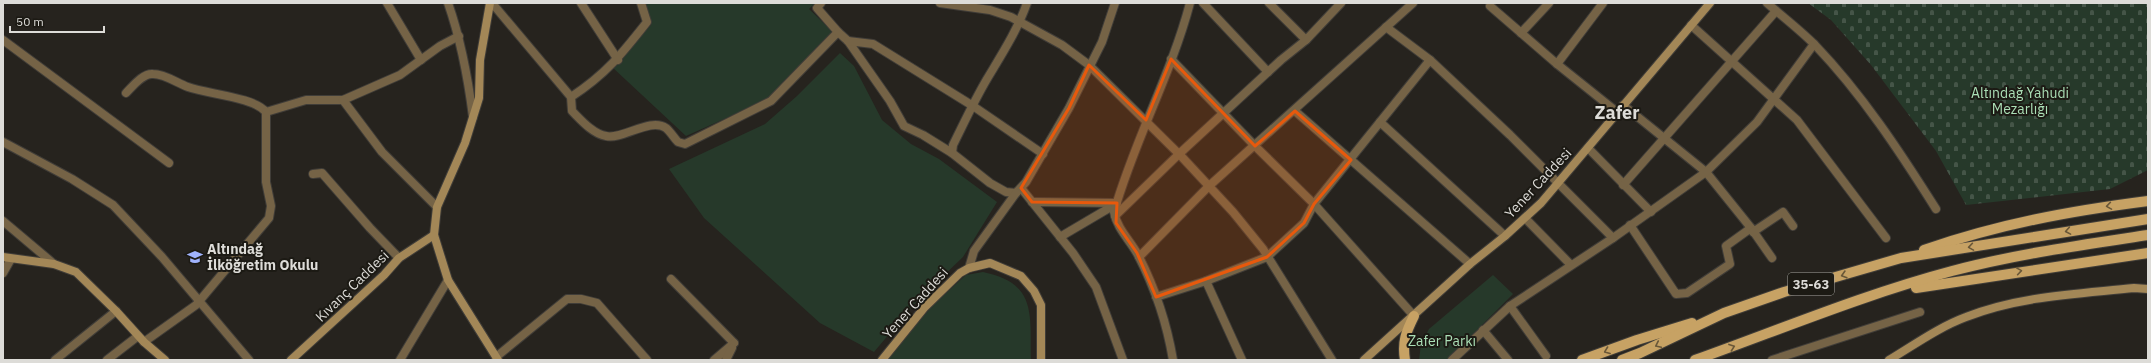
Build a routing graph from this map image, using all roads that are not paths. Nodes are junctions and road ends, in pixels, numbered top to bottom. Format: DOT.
graph roads {
  1 [pos="388,3"];
  2 [pos="448,3"];
  3 [pos="491,3"];
  4 [pos="581,3"];
  5 [pos="641,3"];
  6 [pos="822,3"];
  7 [pos="940,3"];
  8 [pos="1027,3"];
  9 [pos="1115,3"];
  10 [pos="1190,3"];
  11 [pos="1203,3"];
  12 [pos="1269,3"];
  13 [pos="1413,3"];
  14 [pos="1549,3"];
  15 [pos="1603,3"];
  16 [pos="1710,3"];
  17 [pos="1767,3"];
  18 [pos="1338,4"];
  19 [pos="1489,4"];
  20 [pos="1776,11"];
  21 [pos="1020,23"];
  22 [pos="1691,25"];
  23 [pos="1386,27"];
  24 [pos="838,32"];
  25 [pos="1521,33"];
  26 [pos="459,36"];
  27 [pos="3,40"];
  28 [pos="1306,40"];
  29 [pos="848,41"];
  30 [pos="1814,44"];
  31 [pos="1171,58"];
  32 [pos="421,60"];
  33 [pos="618,60"];
  34 [pos="1430,60"];
  35 [pos="1732,63"];
  36 [pos="1557,64"];
  37 [pos="1089,65"];
  38 [pos="1268,72"];
  39 [pos="126,92"];
  40 [pos="571,97"];
  41 [pos="1774,99"];
  42 [pos="344,100"];
  43 [pos="1623,105"];
  44 [pos="973,106"];
  45 [pos="1295,111"];
  46 [pos="266,112"];
  47 [pos="1617,112"];
  48 [pos="1223,113"];
  49 [pos="473,120"];
  50 [pos="1146,121"];
  51 [pos="1380,122"];
  52 [pos="1664,139"];
  53 [pos="3,142"];
  54 [pos="1255,146"];
  55 [pos="1588,148"];
  56 [pos="952,154"];
  57 [pos="1043,154"];
  58 [pos="1179,154"];
  59 [pos="1351,160"];
  60 [pos="169,163"];
  61 [pos="1706,172"];
  62 [pos="313,174"];
  63 [pos="1556,183"];
  64 [pos="1623,185"];
  65 [pos="1209,186"];
  66 [pos="1018,190"];
  67 [pos="2148,201"];
  68 [pos="1032,202"];
  69 [pos="1117,203"];
  70 [pos="1314,204"];
  71 [pos="437,207"];
  72 [pos="1936,209"];
  73 [pos="1651,212"];
  74 [pos="1115,216"];
  75 [pos="1525,218"];
  76 [pos="2148,219"];
  77 [pos="3,221"];
  78 [pos="1630,226"];
  79 [pos="1793,226"];
  80 [pos="1752,230"];
  81 [pos="434,235"];
  82 [pos="2148,235"];
  83 [pos="1505,236"];
  84 [pos="1060,237"];
  85 [pos="1613,238"];
  86 [pos="1886,238"];
  87 [pos="2148,253"];
  88 [pos="1139,257"];
  89 [pos="1268,257"];
  90 [pos="7,258"];
  91 [pos="399,258"];
  92 [pos="1772,258"];
  93 [pos="1902,258"];
  94 [pos="54,264"];
  95 [pos="1470,264"];
  96 [pos="1571,265"];
  97 [pos="969,268"];
  98 [pos="3,273"];
  99 [pos="670,279"];
  100 [pos="448,280"];
  101 [pos="1206,282"];
  102 [pos="2148,289"];
  103 [pos="1884,292"];
  104 [pos="1156,297"];
  105 [pos="199,302"];
  106 [pos="1510,306"];
  107 [pos="116,311"];
  108 [pos="1920,312"];
  109 [pos="1724,313"];
  110 [pos="1414,316"];
  111 [pos="1483,330"];
  112 [pos="138,336"];
  113 [pos="144,342"];
  114 [pos="734,344"];
  115 [pos="1546,356"];
  116 [pos="497,359"];
  117 [pos="55,360"];
  118 [pos="107,360"];
  119 [pos="165,360"];
  120 [pos="249,360"];
  121 [pos="291,360"];
  122 [pos="400,360"];
  123 [pos="647,360"];
  124 [pos="714,360"];
  125 [pos="726,360"];
  126 [pos="882,360"];
  127 [pos="1041,360"];
  128 [pos="1123,360"];
  129 [pos="1173,360"];
  130 [pos="1242,360"];
  131 [pos="1332,360"];
  132 [pos="1364,360"];
  133 [pos="1405,360"];
  134 [pos="1452,360"];
  135 [pos="1508,360"];
  136 [pos="1582,360"];
  137 [pos="1622,360"];
  138 [pos="1695,360"];
  139 [pos="1772,360"];
  140 [pos="1888,360"];
  1 -- 32 [label="street"];
  2 -- 26 [label="street"];
  3 -- 40 [label="street"];
  3 -- 49 [label="main road"];
  4 -- 33 [label="street"];
  5 -- 33 [label="street"];
  6 -- 24 [label="street"];
  7 -- 21 [label="street"];
  8 -- 21 [label="street"];
  9 -- 37 [label="street"];
  10 -- 31 [label="street"];
  11 -- 38 [label="street"];
  12 -- 28 [label="street"];
  13 -- 23 [label="street"];
  14 -- 25 [label="street"];
  15 -- 36 [label="street"];
  16 -- 22 [label="main road, Yener Caddesi"];
  17 -- 20 [label="street"];
  18 -- 28 [label="street"];
  19 -- 25 [label="street"];
  20 -- 30 [label="street"];
  20 -- 35 [label="street"];
  21 -- 37 [label="street"];
  21 -- 44 [label="street"];
  22 -- 35 [label="street"];
  22 -- 43 [label="main road, Yener Caddesi"];
  23 -- 34 [label="street"];
  23 -- 45 [label="street"];
  24 -- 29 [label="street"];
  24 -- 40 [label="street"];
  25 -- 36 [label="street"];
  26 -- 32 [label="street"];
  26 -- 49 [label="street"];
  27 -- 60 [label="street"];
  28 -- 38 [label="street"];
  29 -- 44 [label="street"];
  29 -- 56 [label="street"];
  30 -- 41 [label="street"];
  30 -- 72 [label="street"];
  31 -- 48 [label="street"];
  31 -- 50 [label="street"];
  32 -- 42 [label="street"];
  33 -- 40 [label="street"];
  34 -- 51 [label="street"];
  34 -- 63 [label="street"];
  35 -- 41 [label="street"];
  35 -- 52 [label="street"];
  36 -- 47 [label="street"];
  37 -- 50 [label="street"];
  37 -- 57 [label="street"];
  38 -- 48 [label="street"];
  39 -- 46 [label="street"];
  41 -- 61 [label="street"];
  41 -- 86 [label="street"];
  42 -- 46 [label="street"];
  42 -- 71 [label="street"];
  43 -- 47 [label="main road, Yener Caddesi"];
  43 -- 52 [label="street"];
  44 -- 56 [label="street"];
  44 -- 57 [label="street"];
  45 -- 54 [label="street"];
  45 -- 59 [label="street"];
  46 -- 105 [label="street"];
  47 -- 55 [label="main road, Yener Caddesi"];
  48 -- 54 [label="street"];
  48 -- 58 [label="street"];
  49 -- 71 [label="main road"];
  50 -- 58 [label="street"];
  50 -- 69 [label="street"];
  51 -- 59 [label="street"];
  51 -- 83 [label="street"];
  52 -- 61 [label="street"];
  52 -- 64 [label="street"];
  53 -- 105 [label="street"];
  54 -- 65 [label="street"];
  54 -- 70 [label="street"];
  55 -- 63 [label="main road, Yener Caddesi"];
  55 -- 64 [label="street"];
  56 -- 66 [label="street"];
  57 -- 66 [label="street"];
  58 -- 65 [label="street"];
  58 -- 74 [label="street"];
  59 -- 70 [label="street"];
  59 -- 95 [label="street"];
  61 -- 73 [label="street"];
  61 -- 80 [label="street"];
  62 -- 91 [label="street"];
  63 -- 75 [label="main road, Yener Caddesi"];
  63 -- 85 [label="street"];
  64 -- 73 [label="street"];
  65 -- 88 [label="street"];
  65 -- 89 [label="street"];
  66 -- 68 [label="street"];
  66 -- 97 [label="street"];
  67 -- 93 [label="main road, one-way"];
  68 -- 69 [label="street"];
  68 -- 84 [label="street"];
  69 -- 74 [label="street"];
  69 -- 84 [label="street"];
  70 -- 89 [label="street"];
  70 -- 110 [label="street"];
  71 -- 81 [label="main road"];
  73 -- 78 [label="street"];
  74 -- 88 [label="street"];
  75 -- 83 [label="main road, Yener Caddesi"];
  75 -- 96 [label="street"];
  76 -- 93 [label="main road, 35-63, one-way"];
  77 -- 94 [label="street"];
  78 -- 80 [label="street"];
  78 -- 85 [label="street"];
  79 -- 80 [label="street"];
  80 -- 92 [label="street"];
  81 -- 91 [label="main road, Kıvanç Caddesi"];
  81 -- 100 [label="main road"];
  82 -- 103 [label="main road, 35-63"];
  83 -- 95 [label="main road, Yener Caddesi"];
  84 -- 128 [label="street"];
  85 -- 96 [label="street"];
  103 -- 87 [label="main road, one-way"];
  88 -- 104 [label="street"];
  89 -- 101 [label="street"];
  89 -- 131 [label="street"];
  90 -- 94 [label="main road"];
  90 -- 98 [label="street"];
  91 -- 121 [label="main road, Kıvanç Caddesi"];
  93 -- 109 [label="main road, 35-63, one-way"];
  94 -- 107 [label="main road"];
  95 -- 110 [label="main road, Yener Caddesi"];
  96 -- 106 [label="street"];
  97 -- 126 [label="main road, Yener Caddesi"];
  97 -- 127 [label="main road, Yener Caddesi"];
  99 -- 114 [label="street"];
  100 -- 116 [label="main road"];
  100 -- 122 [label="street"];
  101 -- 104 [label="street"];
  101 -- 130 [label="street"];
  102 -- 140 [label="main road"];
  138 -- 103 [label="main road, 35-63, one-way"];
  104 -- 129 [label="street"];
  105 -- 113 [label="street"];
  105 -- 120 [label="street"];
  106 -- 111 [label="street"];
  106 -- 115 [label="street"];
  107 -- 112 [label="main road"];
  107 -- 117 [label="street"];
  108 -- 139 [label="street"];
  109 -- 136 [label="main road, one-way"];
  109 -- 137 [label="main road, 35-63, one-way"];
  110 -- 132 [label="main road, Yener Caddesi"];
  110 -- 133 [label="main road"];
  111 -- 134 [label="street"];
  111 -- 135 [label="street"];
  112 -- 113 [label="main road"];
  112 -- 118 [label="street"];
  113 -- 119 [label="main road"];
  114 -- 124 [label="street"];
  114 -- 125 [label="street"];
  116 -- 123 [label="street"];
}
